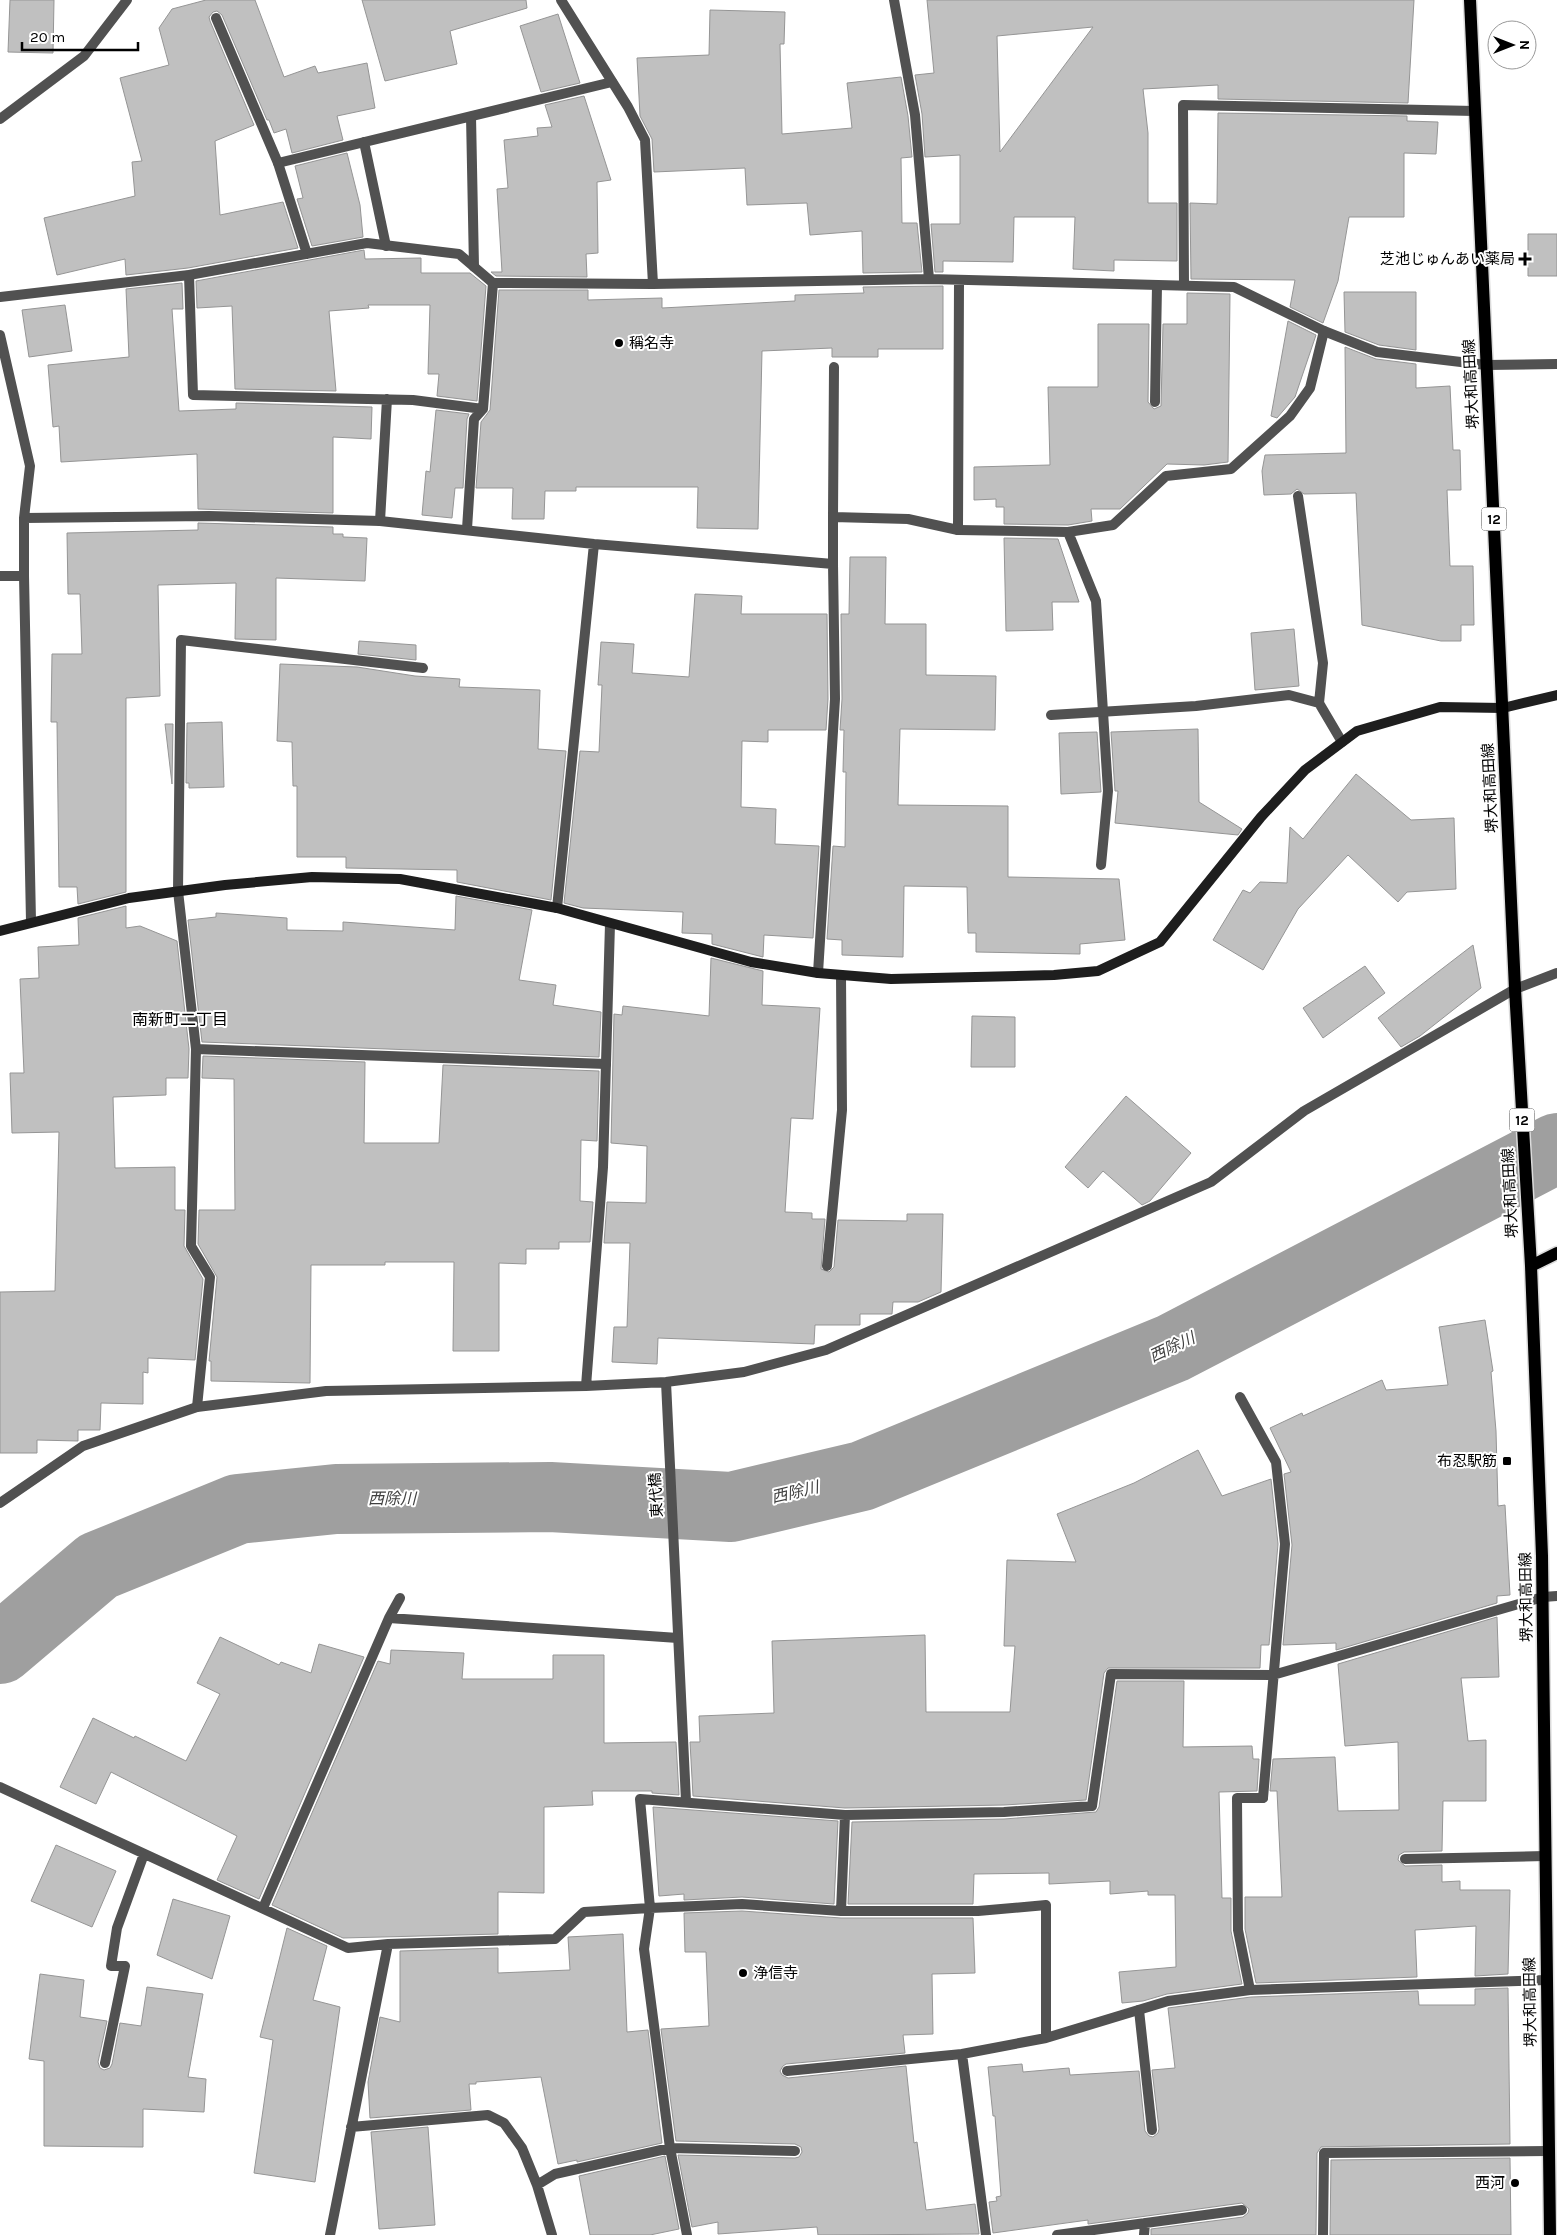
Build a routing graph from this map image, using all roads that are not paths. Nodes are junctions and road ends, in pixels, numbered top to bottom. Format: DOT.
graph roads {
  1 [pos="127,0"];
  2 [pos="561,0"];
  3 [pos="894,0"];
  4 [pos="1470,0"];
  5 [pos="216,18"];
  6 [pos="612,82"];
  7 [pos="1475,111"];
  8 [pos="471,116"];
  9 [pos="0,117"];
  10 [pos="364,142"];
  11 [pos="278,163"];
  12 [pos="386,246"];
  13 [pos="307,254"];
  14 [pos="474,267"];
  15 [pos="190,275"];
  16 [pos="929,279"];
  17 [pos="959,281"];
  18 [pos="493,283"];
  19 [pos="654,284"];
  20 [pos="1157,285"];
  21 [pos="1184,286"];
  22 [pos="0,297"];
  23 [pos="1324,331"];
  24 [pos="0,335"];
  25 [pos="1557,364"];
  26 [pos="1486,365"];
  27 [pos="834,367"];
  28 [pos="387,399"];
  29 [pos="1156,402"];
  30 [pos="483,409"];
  31 [pos="1298,496"];
  32 [pos="834,517"];
  33 [pos="24,518"];
  34 [pos="380,522"];
  35 [pos="467,529"];
  36 [pos="958,530"];
  37 [pos="1068,532"];
  38 [pos="594,544"];
  39 [pos="834,564"];
  40 [pos="0,576"];
  41 [pos="24,576"];
  42 [pos="423,668"];
  43 [pos="1557,695"];
  44 [pos="1319,703"];
  45 [pos="1503,708"];
  46 [pos="1102,712"];
  47 [pos="1051,715"];
  48 [pos="1342,742"];
  49 [pos="1101,865"];
  50 [pos="178,892"];
  51 [pos="557,908"];
  52 [pos="31,921"];
  53 [pos="610,924"];
  54 [pos="0,931"];
  55 [pos="818,973"];
  56 [pos="1557,973"];
  57 [pos="840,975"];
  58 [pos="1515,989"];
  59 [pos="196,1049"];
  60 [pos="606,1064"];
  61 [pos="1557,1253"];
  62 [pos="827,1266"];
  63 [pos="1531,1266"];
  64 [pos="666,1383"];
  65 [pos="586,1386"];
  66 [pos="1240,1397"];
  67 [pos="197,1407"];
  68 [pos="0,1503"];
  69 [pos="1557,1596"];
  70 [pos="1543,1597"];
  71 [pos="400,1598"];
  72 [pos="389,1618"];
  73 [pos="678,1638"];
  74 [pos="1273,1675"];
  75 [pos="0,1787"];
  76 [pos="686,1801"];
  77 [pos="845,1815"];
  78 [pos="144,1854"];
  79 [pos="1545,1856"];
  80 [pos="1406,1859"];
  81 [pos="263,1908"];
  82 [pos="650,1908"];
  83 [pos="841,1910"];
  84 [pos="388,1944"];
  85 [pos="1546,1980"];
  86 [pos="1250,1990"];
  87 [pos="1139,2010"];
  88 [pos="1046,2038"];
  89 [pos="962,2054"];
  90 [pos="105,2063"];
  91 [pos="786,2070"];
  92 [pos="351,2128"];
  93 [pos="1152,2130"];
  94 [pos="670,2148"];
  95 [pos="795,2151"];
  96 [pos="1548,2151"];
  97 [pos="536,2185"];
  98 [pos="1242,2210"];
  99 [pos="1144,2223"];
  100 [pos="330,2235"];
  101 [pos="552,2235"];
  102 [pos="687,2235"];
  103 [pos="986,2235"];
  104 [pos="1057,2235"];
  105 [pos="1144,2235"];
  106 [pos="1323,2235"];
  107 [pos="1550,2235"];
  1 -- 9 [label="street"];
  2 -- 6 [label="street"];
  3 -- 16 [label="street"];
  4 -- 7 [label="main road, 堺大和高田線 / 12"];
  5 -- 11 [label="street"];
  6 -- 8 [label="street"];
  6 -- 19 [label="street"];
  7 -- 21 [label="street"];
  7 -- 26 [label="main road, 堺大和高田線 / 12"];
  8 -- 10 [label="street"];
  8 -- 14 [label="street"];
  10 -- 11 [label="street"];
  10 -- 12 [label="street"];
  11 -- 13 [label="street"];
  12 -- 13 [label="street"];
  12 -- 14 [label="street"];
  13 -- 15 [label="street"];
  14 -- 18 [label="street"];
  15 -- 22 [label="street"];
  15 -- 28 [label="street"];
  16 -- 17 [label="street"];
  16 -- 19 [label="street"];
  17 -- 20 [label="street"];
  17 -- 36 [label="street"];
  18 -- 19 [label="street"];
  18 -- 30 [label="street"];
  20 -- 21 [label="street"];
  20 -- 29 [label="street"];
  21 -- 23 [label="street"];
  23 -- 26 [label="street"];
  23 -- 37 [label="street"];
  24 -- 33 [label="street"];
  25 -- 26 [label="street"];
  26 -- 45 [label="main road, 堺大和高田線 / 12"];
  27 -- 32 [label="street"];
  28 -- 30 [label="street"];
  28 -- 34 [label="street"];
  30 -- 35 [label="street"];
  31 -- 44 [label="street"];
  32 -- 36 [label="street"];
  32 -- 39 [label="street"];
  33 -- 34 [label="street"];
  33 -- 41 [label="street"];
  34 -- 35 [label="street"];
  35 -- 38 [label="street"];
  36 -- 37 [label="street"];
  37 -- 46 [label="street"];
  38 -- 39 [label="street"];
  38 -- 51 [label="street"];
  39 -- 55 [label="street"];
  40 -- 41 [label="street"];
  41 -- 52 [label="street"];
  42 -- 50 [label="street"];
  43 -- 45 [label="street"];
  44 -- 46 [label="street"];
  44 -- 48 [label="street"];
  45 -- 48 [label="street"];
  45 -- 58 [label="main road, 堺大和高田線 / 12"];
  46 -- 47 [label="street"];
  46 -- 49 [label="street"];
  48 -- 57 [label="street"];
  50 -- 51 [label="street"];
  50 -- 52 [label="street"];
  50 -- 59 [label="street"];
  51 -- 53 [label="street"];
  52 -- 54 [label="street"];
  53 -- 55 [label="street"];
  53 -- 60 [label="street"];
  55 -- 57 [label="street"];
  56 -- 58 [label="street"];
  57 -- 62 [label="street"];
  58 -- 63 [label="main road, 堺大和高田線 / 12"];
  58 -- 64 [label="street"];
  59 -- 60 [label="street"];
  59 -- 67 [label="street"];
  60 -- 65 [label="street"];
  61 -- 63 [label="main road"];
  63 -- 70 [label="main road, 堺大和高田線 / 12"];
  64 -- 65 [label="street"];
  64 -- 73 [label="street, 東代橋"];
  65 -- 67 [label="street"];
  66 -- 74 [label="street"];
  67 -- 68 [label="street"];
  69 -- 70 [label="street"];
  70 -- 74 [label="street"];
  70 -- 79 [label="main road, 堺大和高田線 / 12"];
  71 -- 72 [label="street"];
  72 -- 73 [label="street"];
  72 -- 81 [label="street"];
  73 -- 76 [label="street, 東代橋"];
  74 -- 77 [label="street"];
  74 -- 86 [label="street"];
  75 -- 78 [label="street"];
  76 -- 77 [label="street"];
  76 -- 82 [label="street"];
  77 -- 83 [label="street"];
  78 -- 81 [label="street"];
  78 -- 90 [label="street"];
  79 -- 80 [label="street"];
  79 -- 85 [label="main road, 堺大和高田線 / 12"];
  81 -- 84 [label="street"];
  82 -- 83 [label="street"];
  82 -- 84 [label="street"];
  82 -- 94 [label="street"];
  83 -- 88 [label="street"];
  84 -- 92 [label="street"];
  85 -- 86 [label="street"];
  85 -- 96 [label="main road, 堺大和高田線 / 12"];
  86 -- 87 [label="street"];
  87 -- 88 [label="street"];
  87 -- 93 [label="street"];
  88 -- 89 [label="street"];
  89 -- 91 [label="street"];
  89 -- 103 [label="street"];
  92 -- 97 [label="street"];
  92 -- 100 [label="street"];
  94 -- 95 [label="street"];
  94 -- 97 [label="street"];
  94 -- 102 [label="street"];
  96 -- 106 [label="street"];
  96 -- 107 [label="main road, 堺大和高田線 / 12"];
  97 -- 101 [label="street"];
  98 -- 99 [label="street"];
  99 -- 104 [label="street"];
  99 -- 105 [label="street"];
}
